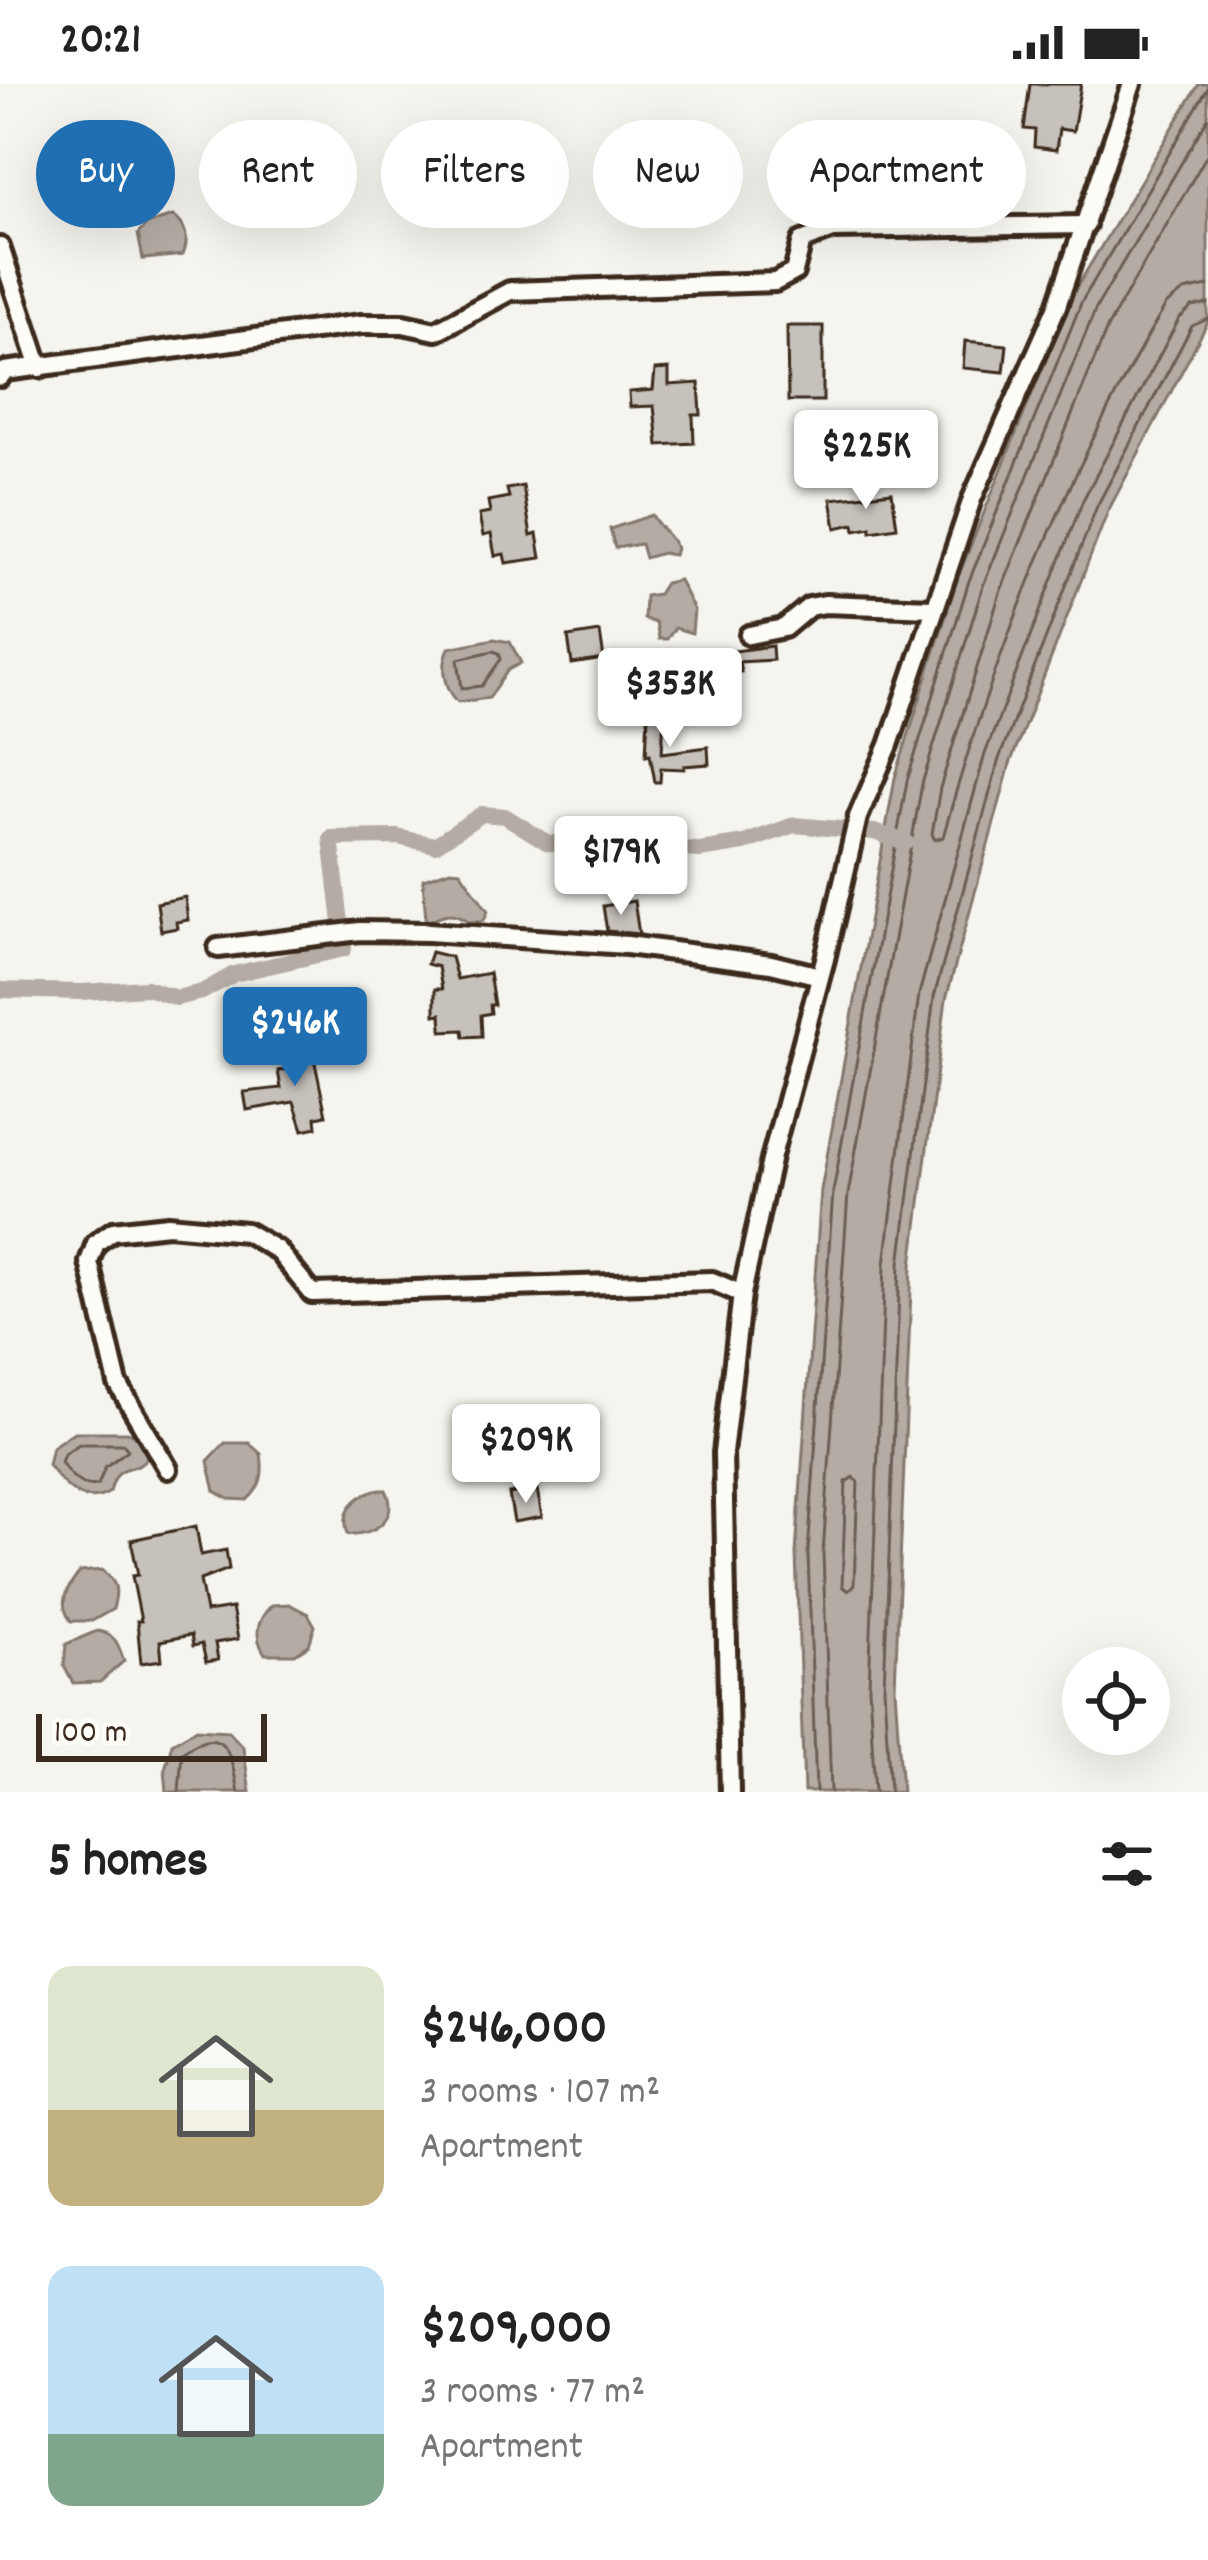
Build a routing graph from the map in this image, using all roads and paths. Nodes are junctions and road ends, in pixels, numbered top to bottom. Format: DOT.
graph roads {
  1 [pos="1132,84"];
  2 [pos="1086,225"];
  3 [pos="0,247"];
  4 [pos="40,368"];
  5 [pos="0,377"];
  6 [pos="932,608"];
  7 [pos="749,635"];
  8 [pos="218,948"];
  9 [pos="820,976"];
  10 [pos="742,1294"];
  11 [pos="168,1469"];
  12 [pos="730,1792"];
  1 -- 2 [label="street"];
  2 -- 4 [label="street"];
  2 -- 6 [label="street"];
  3 -- 4 [label="street"];
  4 -- 5 [label="street"];
  6 -- 7 [label="street"];
  6 -- 9 [label="street"];
  8 -- 9 [label="street"];
  9 -- 10 [label="street"];
  10 -- 11 [label="street"];
  10 -- 12 [label="street"];
}
